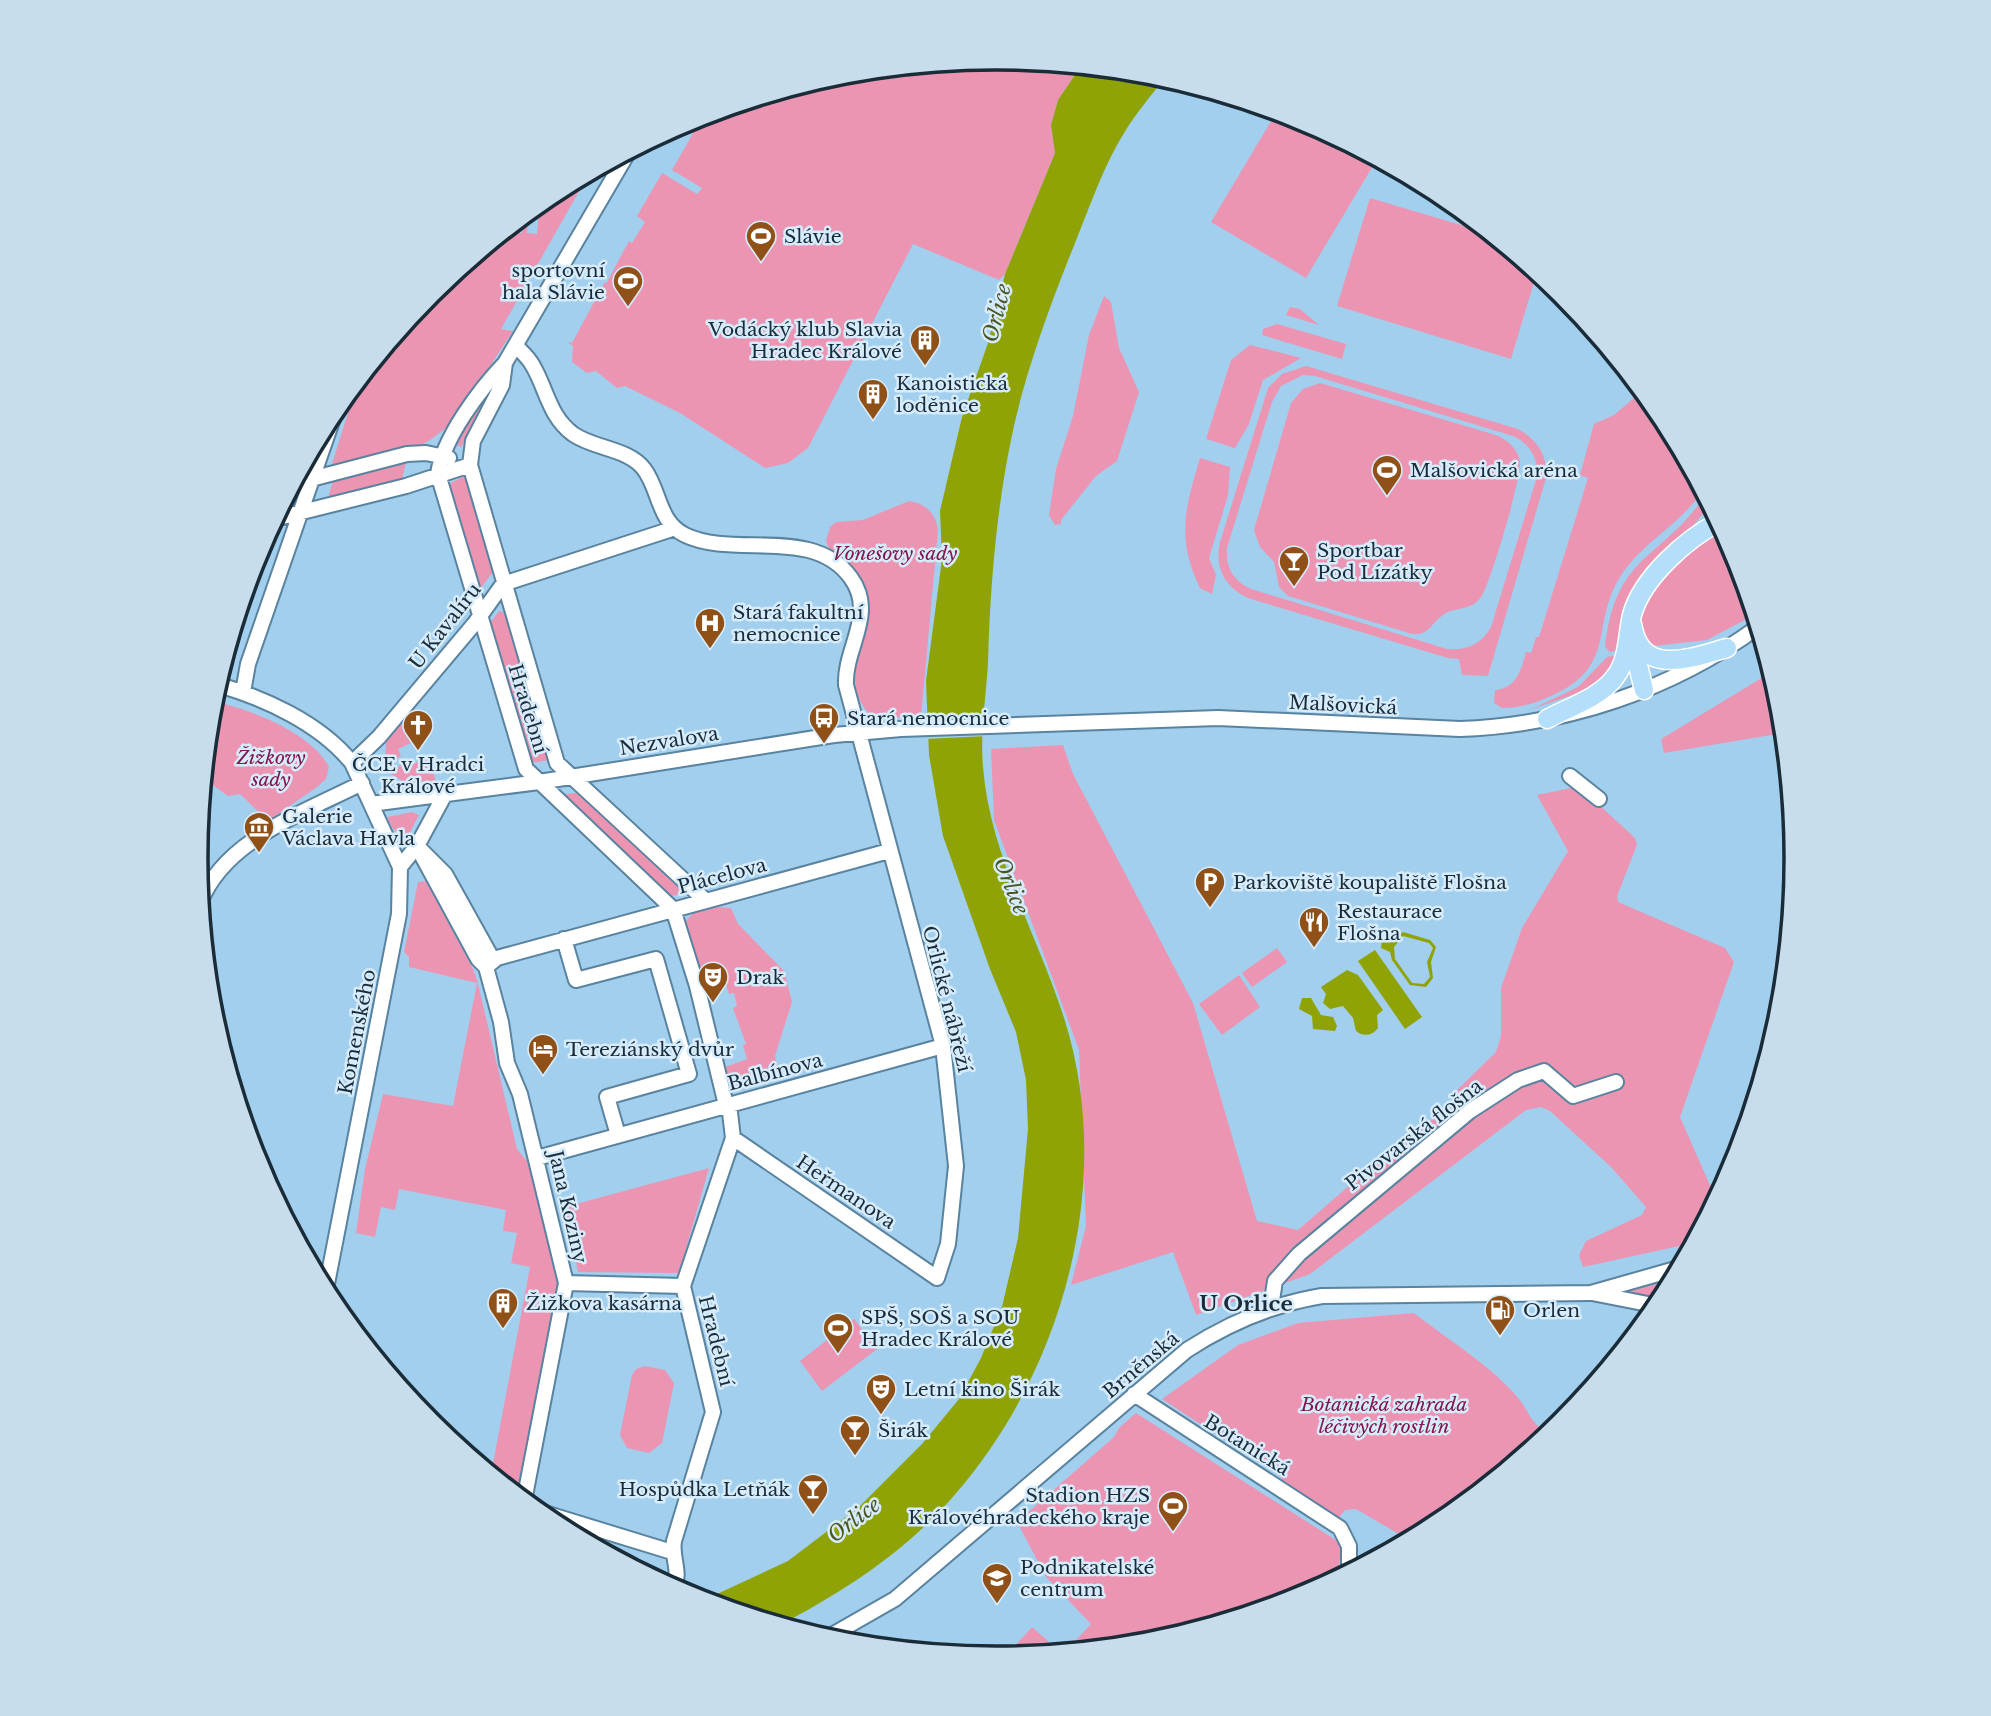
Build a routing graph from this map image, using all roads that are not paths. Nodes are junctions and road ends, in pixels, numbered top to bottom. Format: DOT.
graph roads {
  1 [pos="620,166"];
  2 [pos="516,346"];
  3 [pos="505,363"];
  4 [pos="323,448"];
  5 [pos="443,456"];
  6 [pos="470,465"];
  7 [pos="438,474"];
  8 [pos="312,480"];
  9 [pos="304,482"];
  10 [pos="301,512"];
  11 [pos="286,516"];
  12 [pos="1706,517"];
  13 [pos="675,528"];
  14 [pos="1711,528"];
  15 [pos="1678,553"];
  16 [pos="504,583"];
  17 [pos="1633,613"];
  18 [pos="481,614"];
  19 [pos="1750,632"];
  20 [pos="1727,648"];
  21 [pos="227,687"];
  22 [pos="1644,691"];
  23 [pos="243,692"];
  24 [pos="1547,719"];
  25 [pos="1014,724"];
  26 [pos="857,732"];
  27 [pos="352,763"];
  28 [pos="1570,776"];
  29 [pos="573,777"];
  30 [pos="539,782"];
  31 [pos="362,783"];
  32 [pos="444,796"];
  33 [pos="1599,799"];
  34 [pos="371,804"];
  35 [pos="417,846"];
  36 [pos="889,851"];
  37 [pos="400,867"];
  38 [pos="209,886"];
  39 [pos="706,901"];
  40 [pos="673,909"];
  41 [pos="564,939"];
  42 [pos="486,967"];
  43 [pos="943,1046"];
  44 [pos="1616,1082"];
  45 [pos="728,1105"];
  46 [pos="618,1135"];
  47 [pos="733,1138"];
  48 [pos="537,1158"];
  49 [pos="1666,1272"];
  50 [pos="329,1278"];
  51 [pos="937,1278"];
  52 [pos="566,1283"];
  53 [pos="683,1286"];
  54 [pos="1591,1293"];
  55 [pos="1646,1304"];
  56 [pos="1272,1307"];
  57 [pos="1134,1394"];
  58 [pos="526,1490"];
  59 [pos="571,1521"];
  60 [pos="672,1552"];
  61 [pos="1349,1562"];
  62 [pos="677,1579"];
  63 [pos="840,1630"];
  1 -- 2 [label="street"];
  2 -- 3 [label="street"];
  2 -- 13 [label="street"];
  3 -- 5 [label="street"];
  3 -- 6 [label="street"];
  4 -- 8 [label="street"];
  5 -- 6 [label="street"];
  5 -- 7 [label="street"];
  5 -- 8 [label="street"];
  6 -- 7 [label="street"];
  6 -- 16 [label="street, Hradební"];
  7 -- 10 [label="street"];
  7 -- 18 [label="street, Hradební"];
  8 -- 9 [label="street"];
  8 -- 10 [label="street"];
  10 -- 11 [label="street"];
  10 -- 23 [label="street"];
  12 -- 15 [label="main road"];
  13 -- 16 [label="street, U Kavalíru"];
  13 -- 26 [label="street"];
  14 -- 15 [label="main road"];
  15 -- 17 [label="main road"];
  16 -- 18 [label="street, U Kavalíru"];
  16 -- 29 [label="street, Hradební"];
  17 -- 20 [label="main road"];
  17 -- 22 [label="main road"];
  17 -- 24 [label="main road"];
  18 -- 27 [label="street, U Kavalíru"];
  18 -- 30 [label="street, Hradební"];
  19 -- 20 [label="street, Malšovická"];
  20 -- 22 [label="street, Malšovická"];
  21 -- 23 [label="street, Komenského"];
  22 -- 24 [label="street, Malšovická"];
  23 -- 27 [label="street, Komenského"];
  24 -- 25 [label="street, Malšovická"];
  25 -- 26 [label="street, Nezvalova"];
  26 -- 29 [label="street, Nezvalova"];
  26 -- 36 [label="street, Orlické nábřeží"];
  27 -- 31 [label="street, Komenského"];
  28 -- 33 [label="street"];
  29 -- 30 [label="street, Nezvalova"];
  29 -- 39 [label="street, Hradební"];
  30 -- 32 [label="street, Nezvalova"];
  30 -- 40 [label="street, Hradební"];
  31 -- 34 [label="street, Komenského"];
  31 -- 38 [label="street"];
  32 -- 34 [label="street, Nezvalova"];
  32 -- 35 [label="street"];
  34 -- 37 [label="street, Komenského"];
  35 -- 37 [label="street"];
  35 -- 42 [label="street, Jana Koziny"];
  36 -- 39 [label="street, Plácelova"];
  36 -- 43 [label="street, Orlické nábřeží"];
  37 -- 50 [label="street, Komenského"];
  39 -- 40 [label="street, Plácelova"];
  40 -- 41 [label="street, Plácelova"];
  40 -- 45 [label="street, Hradební"];
  41 -- 42 [label="street, Plácelova"];
  41 -- 46 [label="street"];
  42 -- 48 [label="street, Jana Koziny"];
  43 -- 45 [label="street, Balbínova"];
  43 -- 51 [label="street, Orlické nábřeží"];
  44 -- 56 [label="street, Pivovarská flošna"];
  45 -- 46 [label="street, Balbínova"];
  45 -- 47 [label="street, Hradební"];
  46 -- 48 [label="street, Balbínova"];
  47 -- 51 [label="street, Heřmanova"];
  47 -- 53 [label="street, Hradební"];
  48 -- 52 [label="street, Jana Koziny"];
  49 -- 54 [label="street, Brněnská"];
  52 -- 53 [label="street"];
  52 -- 58 [label="street, Jana Koziny"];
  53 -- 60 [label="street, Hradební"];
  54 -- 55 [label="street, Brněnská"];
  54 -- 56 [label="street, Brněnská"];
  56 -- 57 [label="street, Brněnská"];
  57 -- 61 [label="street, Botanická"];
  57 -- 63 [label="street, Brněnská"];
  59 -- 60 [label="street"];
  60 -- 62 [label="street, Hradební"];
}
